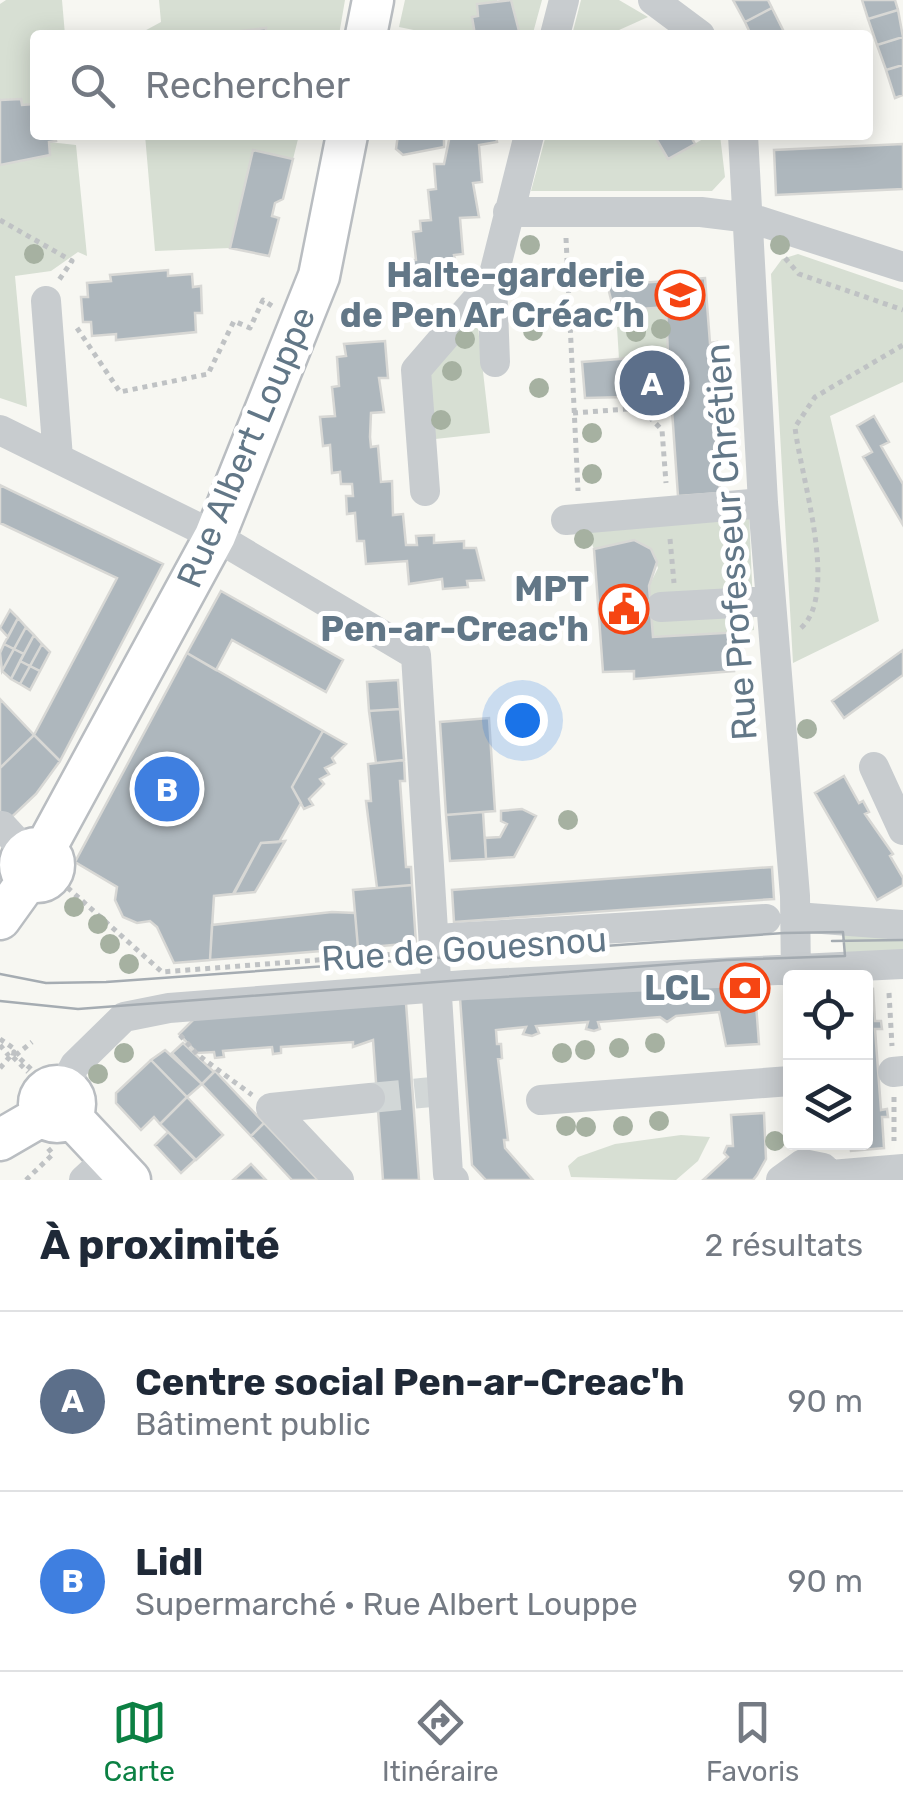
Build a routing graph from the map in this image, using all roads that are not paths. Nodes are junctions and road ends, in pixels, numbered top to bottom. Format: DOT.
graph roads {
  1 [pos="373,0"];
  2 [pos="564,0"];
  3 [pos="654,0"];
  4 [pos="367,30"];
  5 [pos="556,30"];
  6 [pos="693,30"];
  7 [pos="345,140"];
  8 [pos="527,140"];
  9 [pos="743,140"];
  10 [pos="508,212"];
  11 [pos="750,218"];
  12 [pos="903,267"];
  13 [pos="492,282"];
  14 [pos="46,301"];
  15 [pos="495,362"];
  16 [pos="0,430"];
  17 [pos="58,458"];
  18 [pos="425,490"];
  19 [pos="763,503"];
  20 [pos="573,520"];
  21 [pos="215,536"];
  22 [pos="771,602"];
  23 [pos="668,606"];
  24 [pos="874,767"];
  25 [pos="903,830"];
  26 [pos="30,856"];
  27 [pos="0,920"];
  28 [pos="903,924"];
  29 [pos="790,945"];
  30 [pos="436,962"];
  31 [pos="903,964"];
  32 [pos="783,1082"];
  33 [pos="47,1092"];
  34 [pos="370,1098"];
  35 [pos="541,1100"];
  36 [pos="2,1138"];
  37 [pos="810,1168"];
  38 [pos="903,1169"];
  39 [pos="108,1172"];
  40 [pos="339,1180"];
  41 [pos="454,1180"];
  1 -- 4 [label="main road"];
  2 -- 5 [label="street"];
  3 -- 6 [label="street"];
  7 -- 21 [label="main road, Rue Albert Louppe"];
  8 -- 10 [label="street"];
  9 -- 11 [label="street, Rue Professeur Chrétien"];
  10 -- 11 [label="street"];
  10 -- 13 [label="street"];
  11 -- 12 [label="street"];
  11 -- 19 [label="street, Rue Professeur Chrétien"];
  13 -- 15 [label="street"];
  13 -- 18 [label="street"];
  14 -- 17 [label="street"];
  16 -- 17 [label="street"];
  17 -- 21 [label="street"];
  19 -- 20 [label="street"];
  19 -- 22 [label="street, Rue Professeur Chrétien"];
  21 -- 26 [label="main road, Rue Albert Louppe"];
  21 -- 30 [label="street"];
  22 -- 23 [label="street"];
  22 -- 29 [label="street, Rue Professeur Chrétien"];
  24 -- 25 [label="street"];
  26 -- 27 [label="main road, Rue Albert Louppe"];
  28 -- 29 [label="street, Rue de Gouesnou"];
  29 -- 30 [label="street, Rue de Gouesnou"];
  29 -- 30 [label="street, Rue de Gouesnou"];
  29 -- 31 [label="street, Rue de Gouesnou"];
  30 -- 33 [label="street, Rue de Gouesnou"];
  30 -- 41 [label="street"];
  32 -- 35 [label="street"];
  33 -- 36 [label="main road"];
  33 -- 39 [label="main road"];
  34 -- 40 [label="street"];
  37 -- 38 [label="street"];
}
